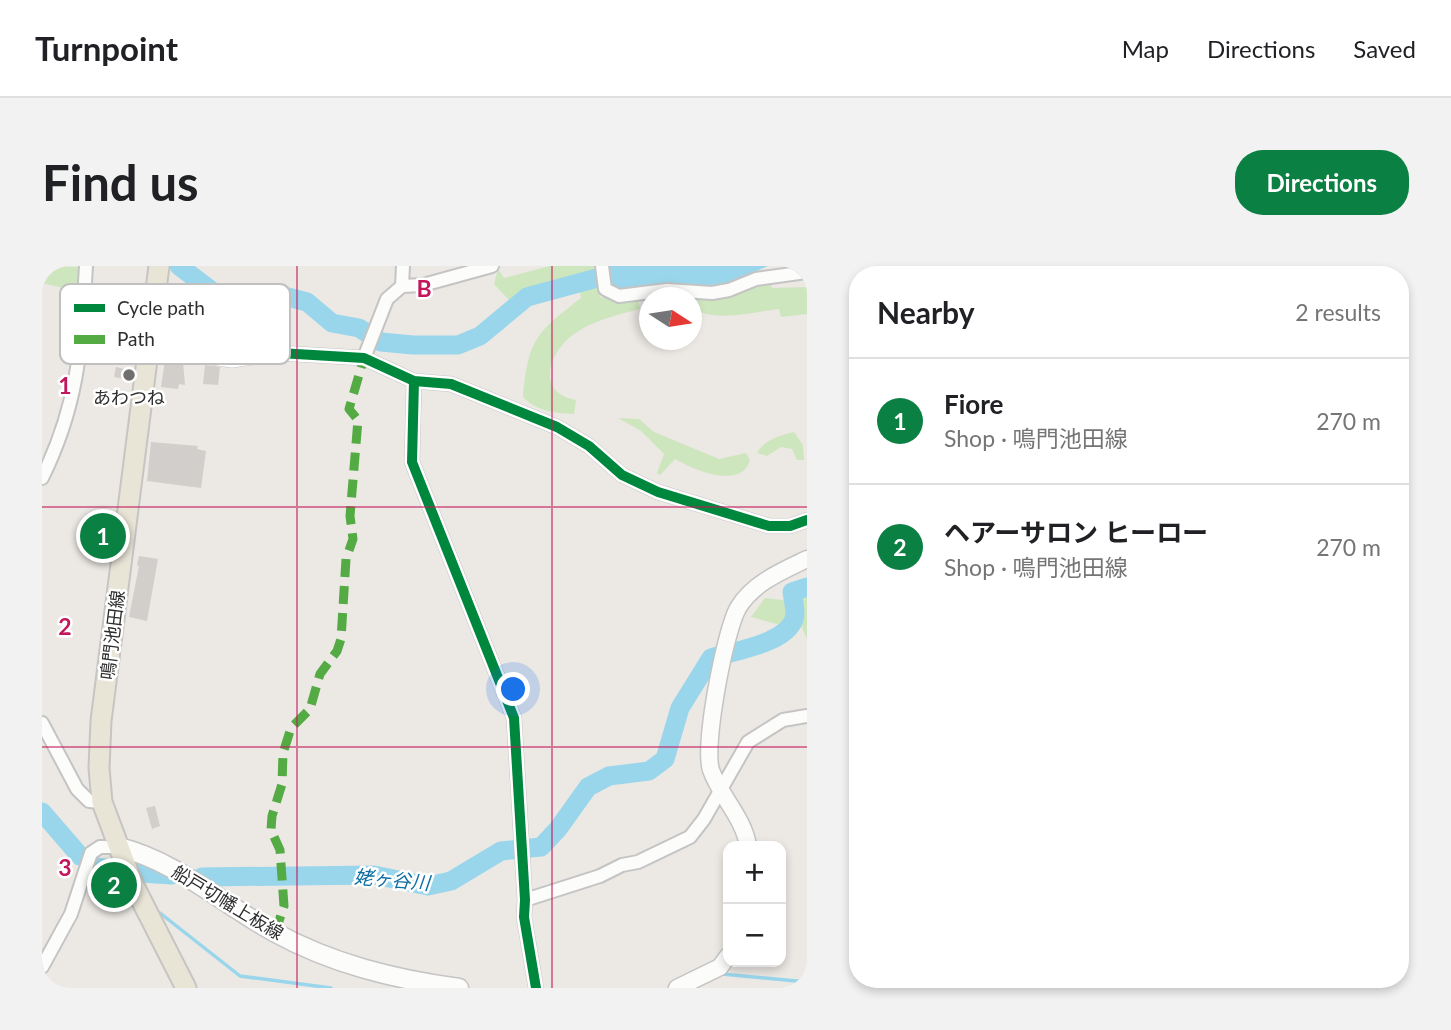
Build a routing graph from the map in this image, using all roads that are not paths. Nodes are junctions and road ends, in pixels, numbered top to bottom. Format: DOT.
graph roads {
  1 [pos="86,266"];
  2 [pos="159,266"];
  3 [pos="403,266"];
  4 [pos="492,266"];
  5 [pos="602,266"];
  6 [pos="807,272"];
  7 [pos="86,284"];
  8 [pos="157,284"];
  9 [pos="402,286"];
  10 [pos="290,354"];
  11 [pos="363,358"];
  12 [pos="79,364"];
  13 [pos="146,364"];
  14 [pos="414,381"];
  15 [pos="42,478"];
  16 [pos="807,520"];
  17 [pos="807,559"];
  18 [pos="807,716"];
  19 [pos="42,723"];
  20 [pos="720,792"];
  21 [pos="102,802"];
  22 [pos="746,841"];
  23 [pos="119,847"];
  24 [pos="525,900"];
  25 [pos="723,963"];
  26 [pos="42,967"];
  27 [pos="186,988"];
  28 [pos="459,988"];
  29 [pos="537,988"];
  30 [pos="677,988"];
  1 -- 7 [label="street"];
  2 -- 8 [label="main road, 鳴門池田線"];
  3 -- 9 [label="street"];
  4 -- 9 [label="street"];
  5 -- 6 [label="street"];
  9 -- 11 [label="street"];
  10 -- 11 [label="street"];
  11 -- 14 [label="street"];
  12 -- 15 [label="street"];
  13 -- 21 [label="main road, 鳴門池田線"];
  14 -- 16 [label="street"];
  14 -- 24 [label="street"];
  17 -- 20 [label="street"];
  18 -- 20 [label="street"];
  19 -- 21 [label="street"];
  20 -- 22 [label="street"];
  20 -- 24 [label="street"];
  21 -- 23 [label="main road, 鳴門池田線"];
  23 -- 26 [label="street"];
  23 -- 27 [label="main road, 鳴門池田線"];
  23 -- 28 [label="main road, 船戸切幡上板線"];
  24 -- 29 [label="street"];
  25 -- 30 [label="street"];
}
